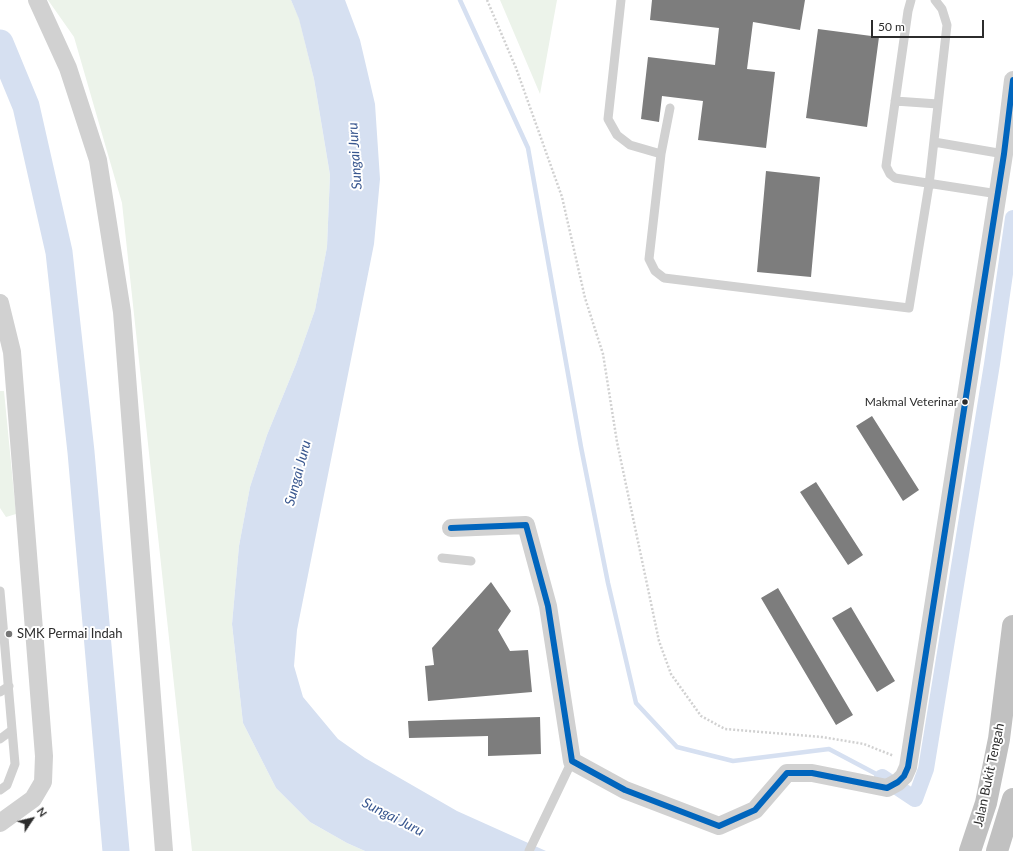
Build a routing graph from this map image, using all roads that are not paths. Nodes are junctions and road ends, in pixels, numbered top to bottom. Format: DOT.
graph roads {
  1 [pos="37,0"];
  2 [pos="621,0"];
  3 [pos="911,0"];
  4 [pos="935,0"];
  5 [pos="1013,80"];
  6 [pos="895,101"];
  7 [pos="938,104"];
  8 [pos="670,108"];
  9 [pos="934,142"];
  10 [pos="661,154"];
  11 [pos="1006,163"];
  12 [pos="929,185"];
  13 [pos="998,194"];
  14 [pos="0,303"];
  15 [pos="451,528"];
  16 [pos="442,558"];
  17 [pos="471,561"];
  18 [pos="0,591"];
  19 [pos="1013,626"];
  20 [pos="9,686"];
  21 [pos="0,692"];
  22 [pos="12,730"];
  23 [pos="0,739"];
  24 [pos="572,761"];
  25 [pos="0,790"];
  26 [pos="1013,799"];
  27 [pos="0,823"];
  28 [pos="164,851"];
  29 [pos="529,851"];
  30 [pos="970,851"];
  31 [pos="997,851"];
  1 -- 28 [label="street"];
  2 -- 10 [label="lane"];
  3 -- 6 [label="lane"];
  4 -- 7 [label="lane"];
  5 -- 11 [label="street"];
  6 -- 7 [label="lane"];
  6 -- 12 [label="lane"];
  7 -- 9 [label="lane"];
  8 -- 10 [label="lane"];
  9 -- 11 [label="lane"];
  9 -- 12 [label="lane"];
  10 -- 12 [label="lane"];
  11 -- 13 [label="street"];
  12 -- 13 [label="lane"];
  13 -- 24 [label="street"];
  14 -- 27 [label="street"];
  15 -- 24 [label="street"];
  16 -- 17 [label="lane"];
  18 -- 20 [label="lane"];
  19 -- 30 [label="highway, Jalan Bukit Tengah"];
  20 -- 21 [label="lane"];
  20 -- 22 [label="lane"];
  22 -- 23 [label="lane"];
  22 -- 25 [label="lane"];
  24 -- 29 [label="lane"];
  26 -- 31 [label="highway, Jalan Bukit Tengah"];
}
